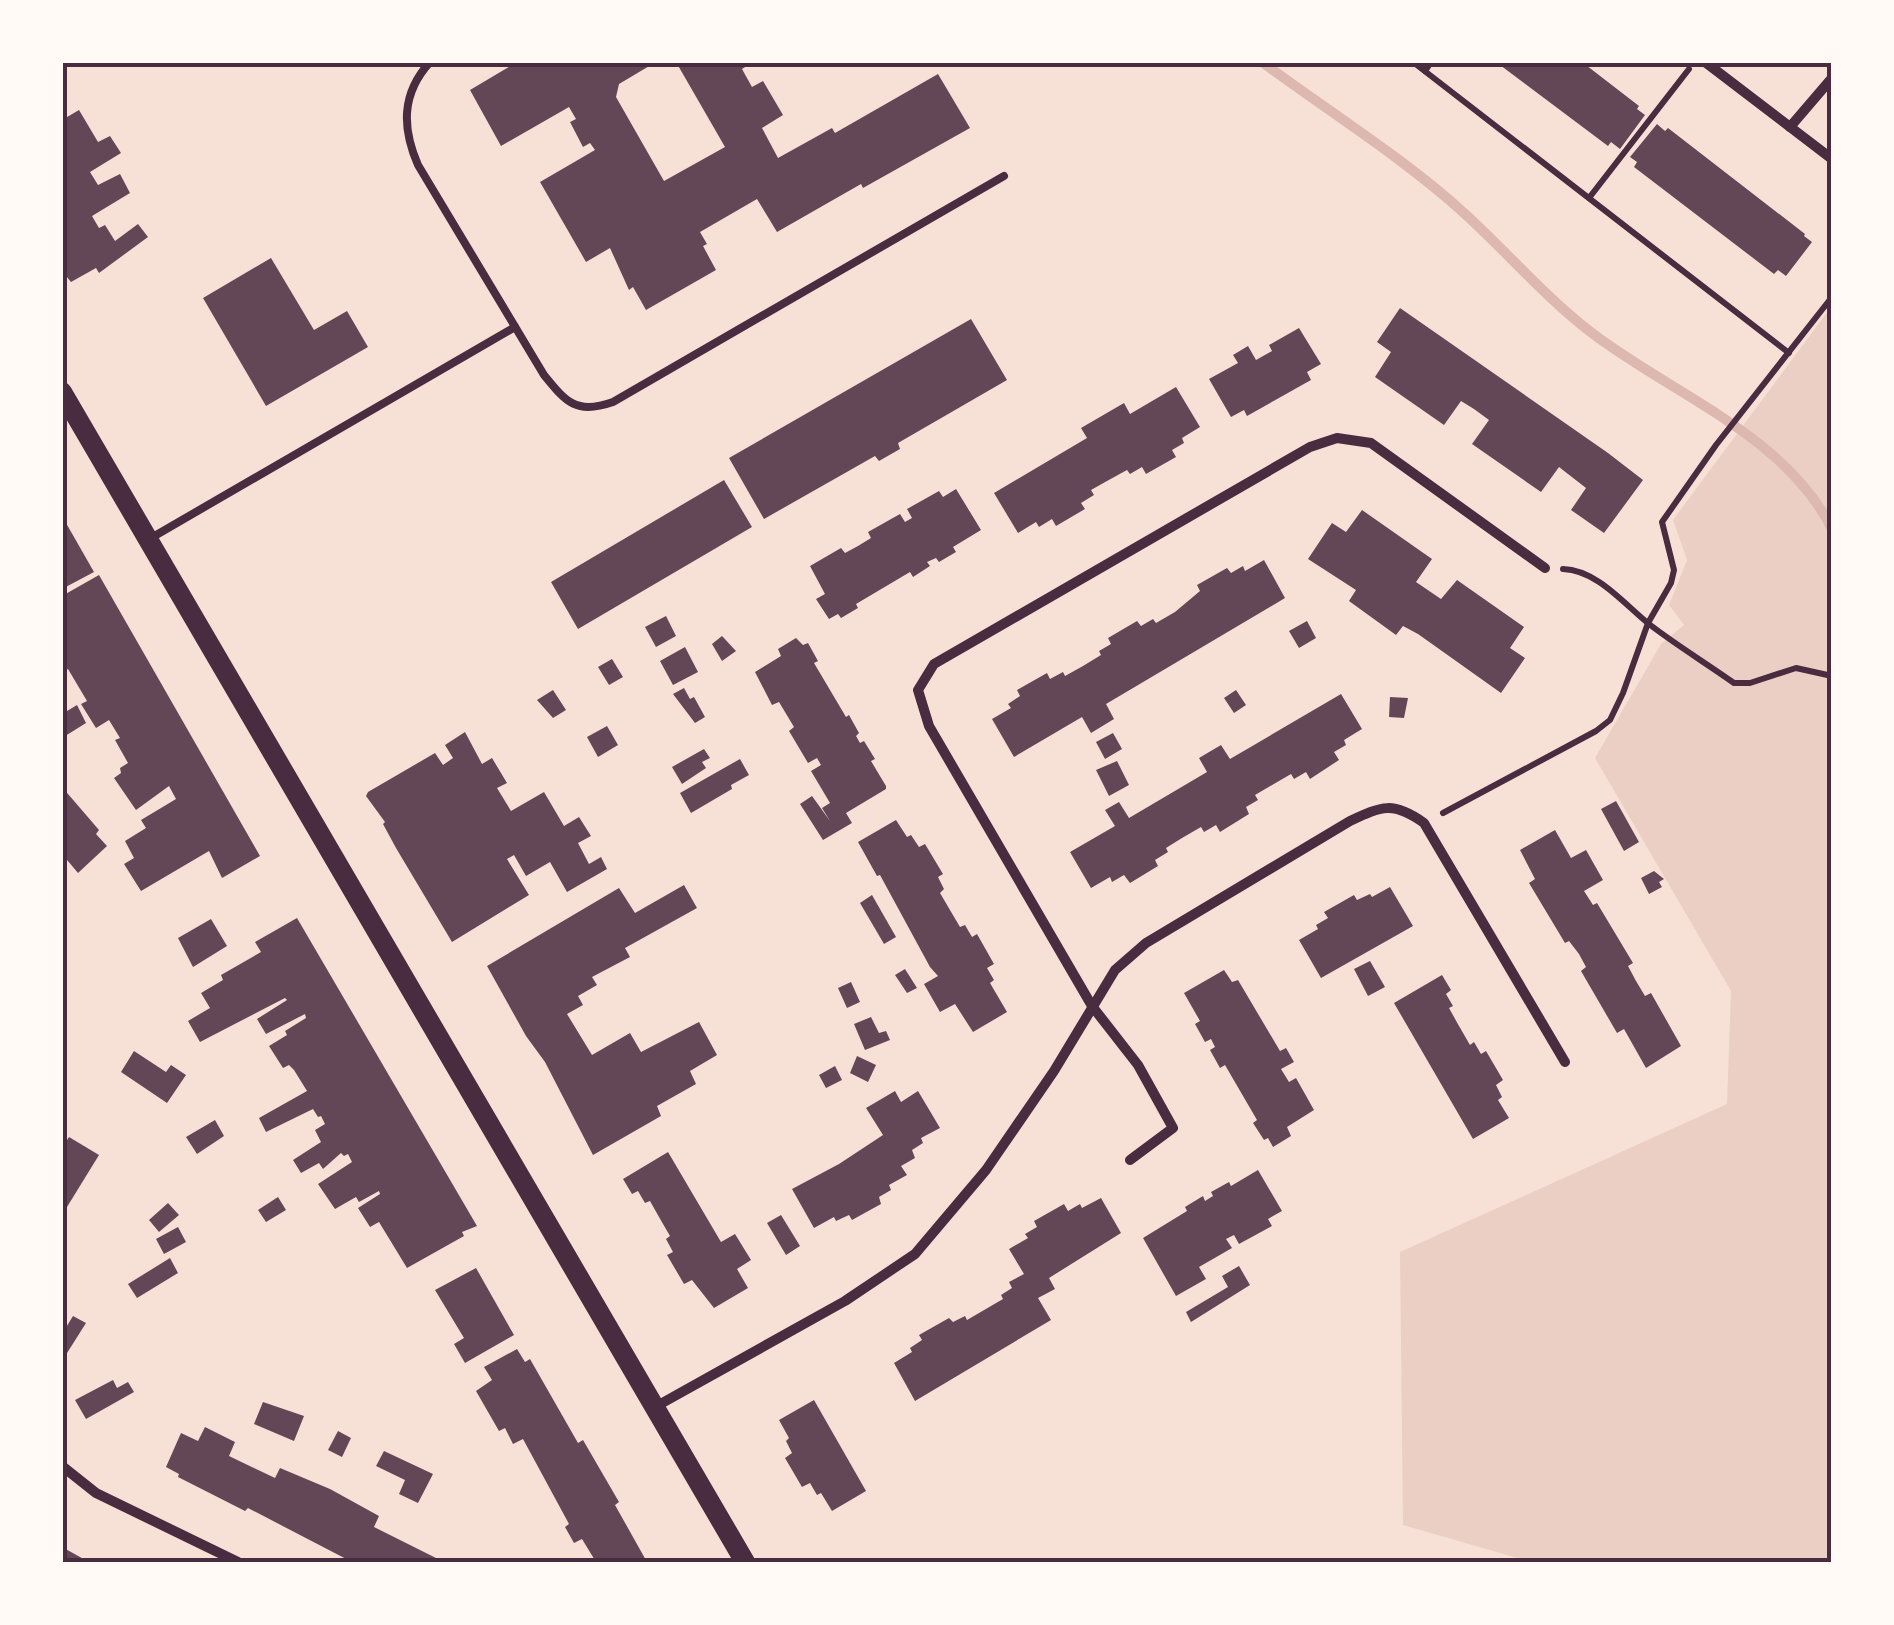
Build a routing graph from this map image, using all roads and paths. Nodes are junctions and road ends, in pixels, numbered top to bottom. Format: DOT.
graph roads {
  1 [pos="430,62"];
  2 [pos="1413,62"];
  3 [pos="1431,62"];
  4 [pos="1694,62"];
  5 [pos="1706,62"];
  6 [pos="1425,70"];
  7 [pos="1832,78"];
  8 [pos="1790,127"];
  9 [pos="1832,159"];
  10 [pos="1004,176"];
  11 [pos="1589,198"];
  12 [pos="1832,297"];
  13 [pos="515,327"];
  14 [pos="1789,353"];
  15 [pos="62,392"];
  16 [pos="148,540"];
  17 [pos="1544,568"];
  18 [pos="1648,623"];
  19 [pos="1832,676"];
  20 [pos="1424,822"];
  21 [pos="1092,1006"];
  22 [pos="1565,1062"];
  23 [pos="1130,1160"];
  24 [pos="655,1407"];
  25 [pos="62,1466"];
  26 [pos="238,1562"];
  27 [pos="745,1562"];
  1 -- 13 [label="lane"];
  2 -- 6 [label="path"];
  3 -- 6 [label="path"];
  4 -- 11 [label="path"];
  5 -- 8 [label="street"];
  6 -- 11 [label="path"];
  7 -- 8 [label="street"];
  8 -- 9 [label="street"];
  10 -- 13 [label="lane"];
  11 -- 14 [label="path"];
  12 -- 14 [label="path"];
  13 -- 16 [label="lane"];
  14 -- 18 [label="path"];
  15 -- 16 [label="main road"];
  16 -- 24 [label="main road"];
  17 -- 18 [label="path"];
  17 -- 21 [label="street"];
  18 -- 19 [label="path"];
  18 -- 20 [label="path"];
  20 -- 21 [label="street"];
  20 -- 22 [label="street"];
  21 -- 23 [label="street"];
  21 -- 24 [label="street"];
  24 -- 27 [label="main road"];
  25 -- 26 [label="street"];
}
